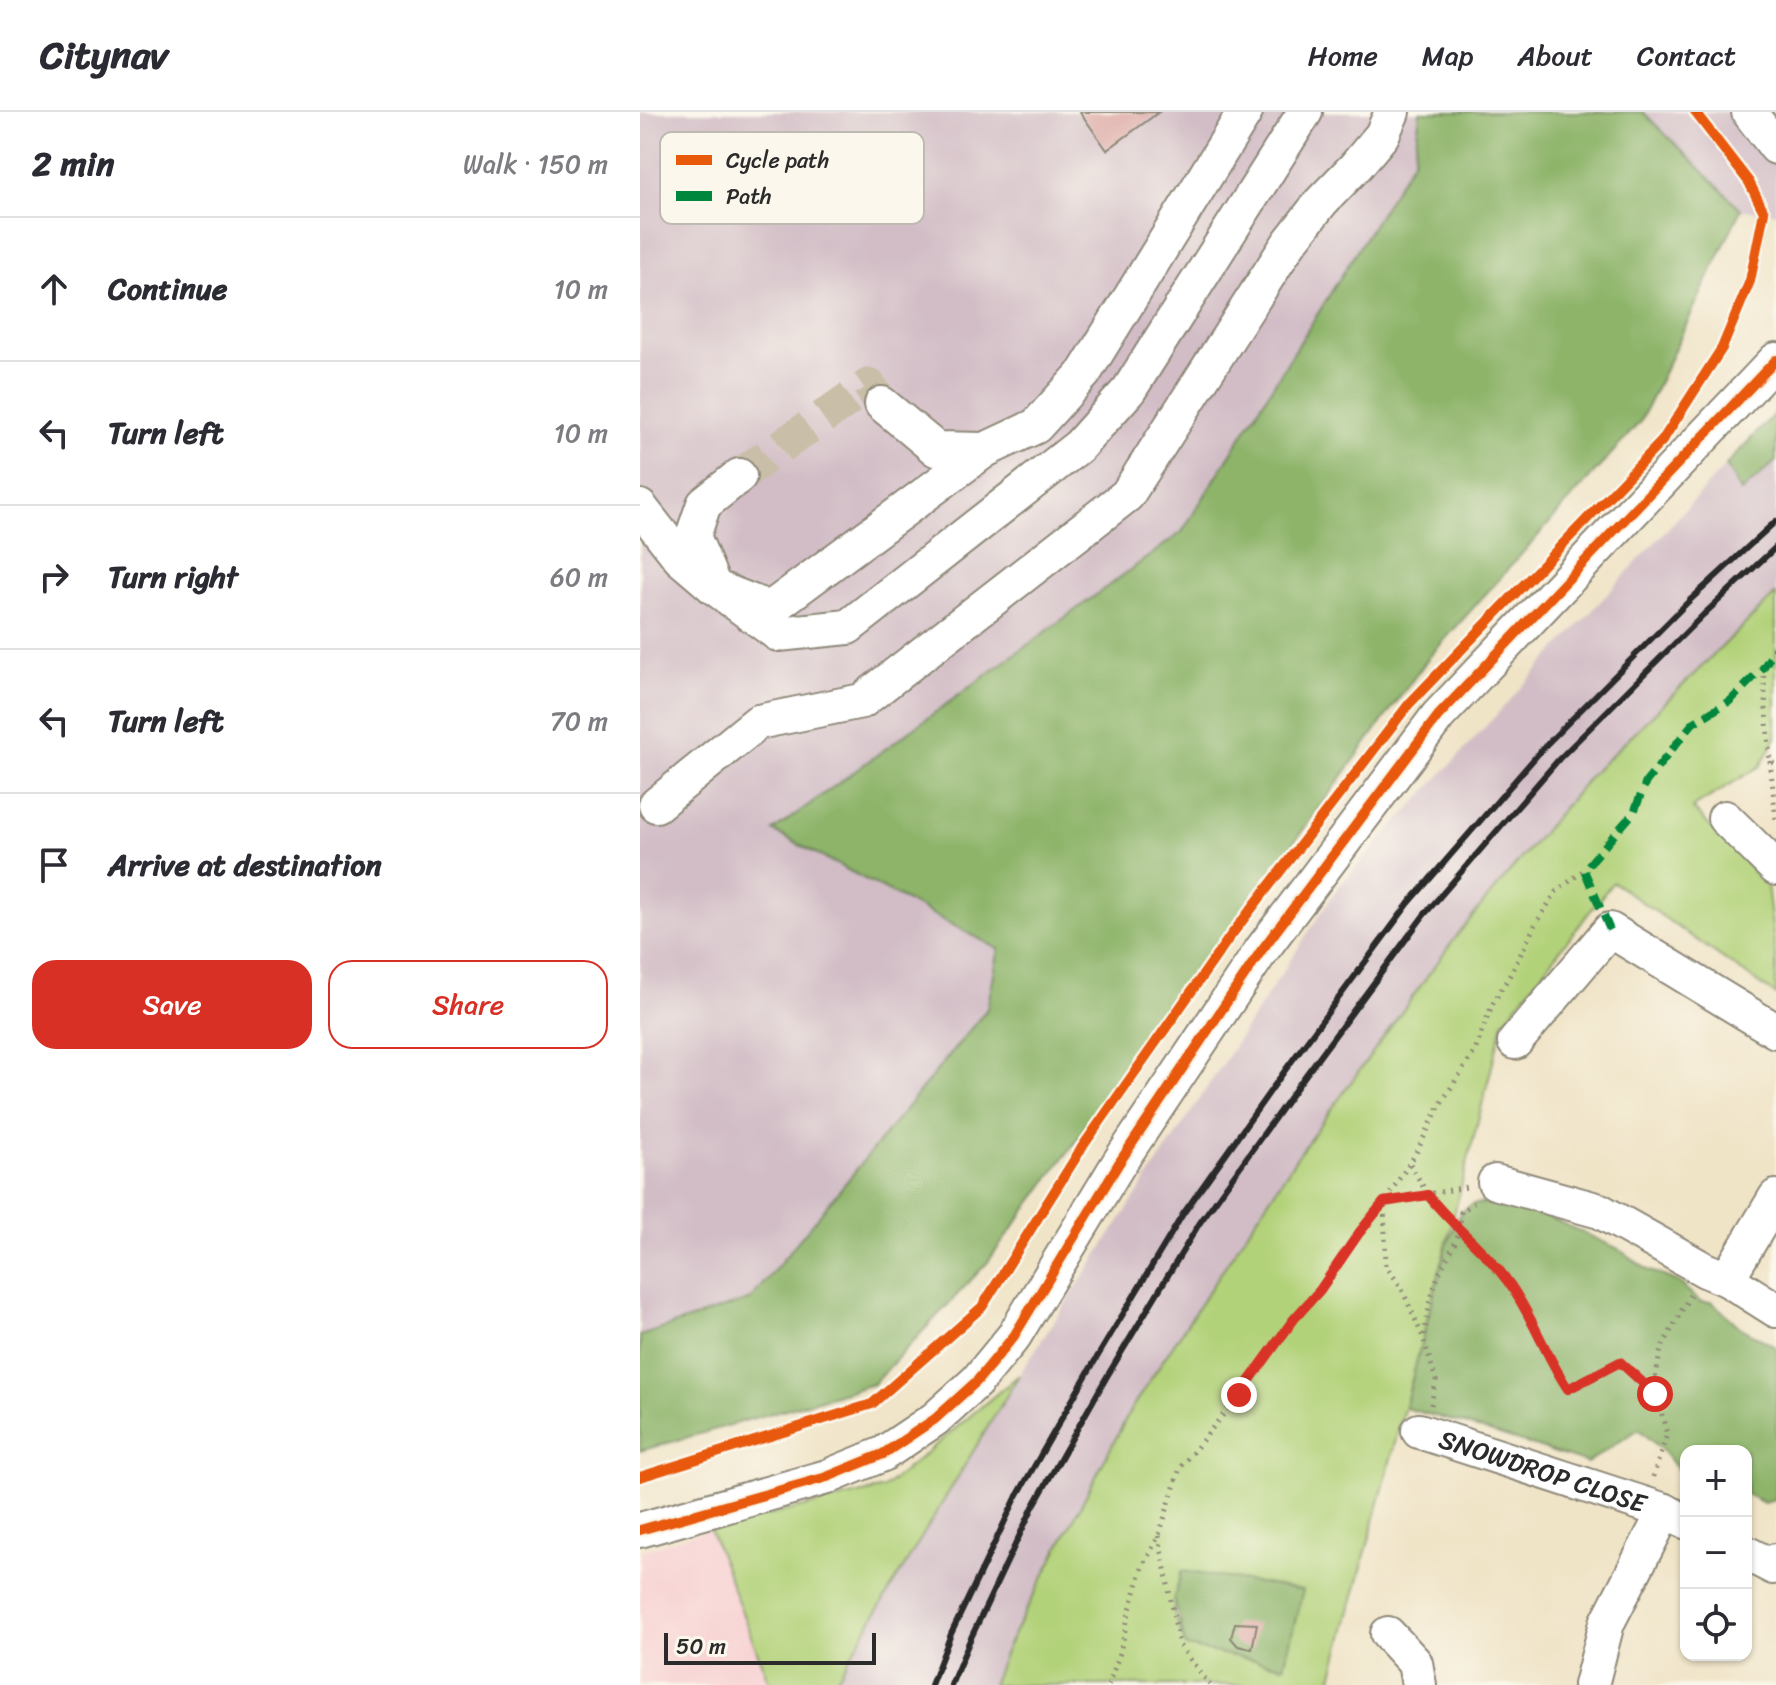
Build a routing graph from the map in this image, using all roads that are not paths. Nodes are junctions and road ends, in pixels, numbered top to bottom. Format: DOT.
graph roads {
  1 [pos="1245,112"];
  2 [pos="1305,112"];
  3 [pos="1392,112"];
  4 [pos="1749,112"];
  5 [pos="1776,147"];
  6 [pos="1776,360"];
  7 [pos="882,404"];
  8 [pos="985,450"];
  9 [pos="739,476"];
  10 [pos="640,507"];
  11 [pos="714,587"];
  12 [pos="656,805"];
  13 [pos="1725,818"];
  14 [pos="1776,868"];
  15 [pos="1776,1031"];
  16 [pos="1515,1042"];
  17 [pos="1495,1182"];
  18 [pos="1776,1197"];
  19 [pos="1716,1274"];
  20 [pos="1776,1310"];
  21 [pos="1423,1432"];
  22 [pos="1665,1512"];
  23 [pos="640,1530"];
  24 [pos="1388,1634"];
  25 [pos="1419,1685"];
  26 [pos="1591,1685"];
  1 -- 8 [label="street"];
  2 -- 11 [label="street"];
  3 -- 12 [label="street"];
  4 -- 5 [label="street"];
  6 -- 23 [label="street"];
  7 -- 8 [label="street"];
  8 -- 11 [label="street"];
  9 -- 11 [label="street"];
  10 -- 11 [label="street"];
  13 -- 14 [label="street"];
  15 -- 16 [label="street"];
  17 -- 19 [label="street"];
  18 -- 19 [label="street"];
  19 -- 20 [label="street"];
  21 -- 22 [label="street, SNOWDROP CLOSE"];
  22 -- 26 [label="street"];
  24 -- 25 [label="street"];
}
